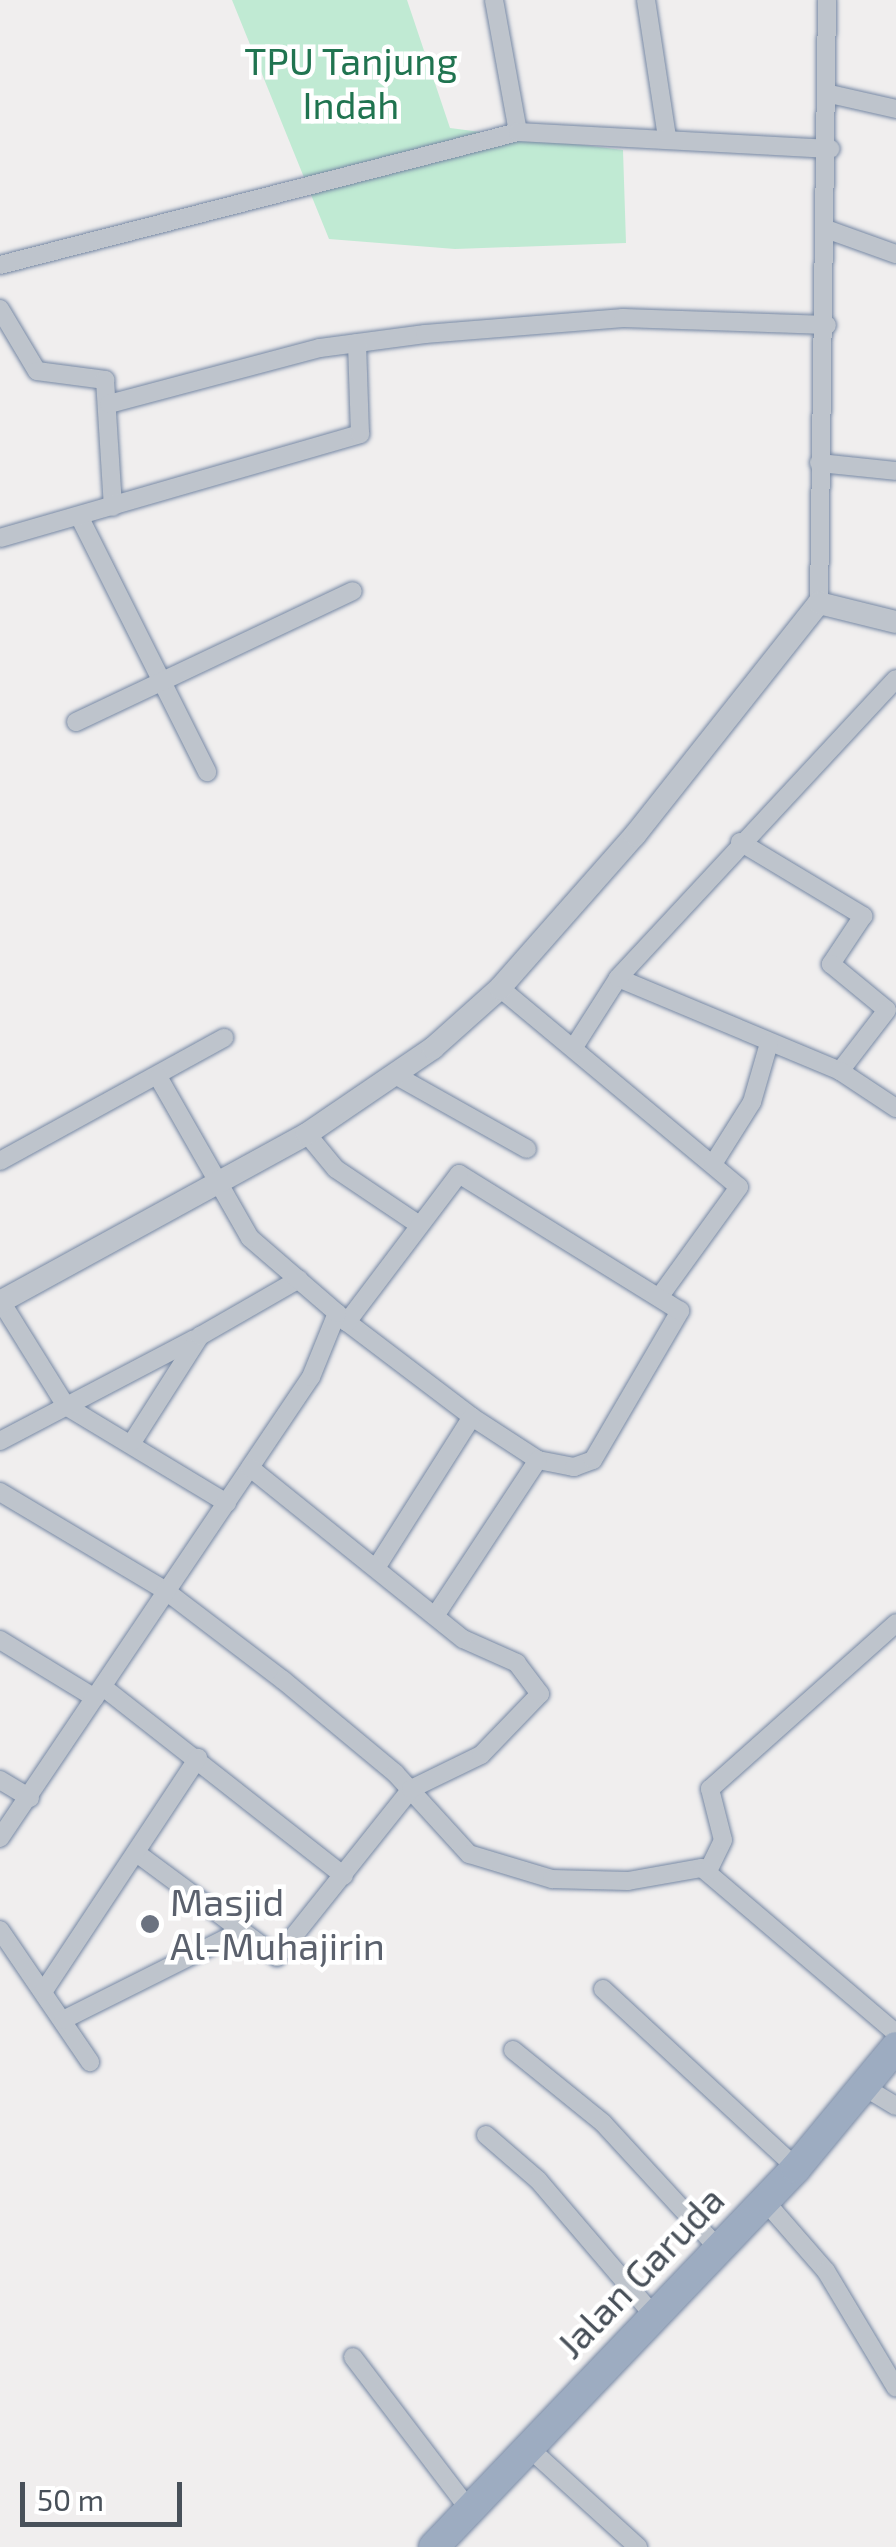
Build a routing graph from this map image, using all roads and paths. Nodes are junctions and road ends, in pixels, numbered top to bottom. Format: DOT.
graph roads {
  1 [pos="494,0"];
  2 [pos="646,0"];
  3 [pos="827,0"];
  4 [pos="830,94"];
  5 [pos="896,109"];
  6 [pos="518,132"];
  7 [pos="668,137"];
  8 [pos="831,150"];
  9 [pos="826,229"];
  10 [pos="896,254"];
  11 [pos="0,265"];
  12 [pos="0,309"];
  13 [pos="827,324"];
  14 [pos="357,343"];
  15 [pos="109,404"];
  16 [pos="819,463"];
  17 [pos="896,471"];
  18 [pos="113,507"];
  19 [pos="81,520"];
  20 [pos="0,538"];
  21 [pos="353,591"];
  22 [pos="819,603"];
  23 [pos="896,622"];
  24 [pos="160,678"];
  25 [pos="896,680"];
  26 [pos="76,722"];
  27 [pos="207,772"];
  28 [pos="740,842"];
  29 [pos="618,978"];
  30 [pos="500,988"];
  31 [pos="224,1038"];
  32 [pos="769,1043"];
  33 [pos="576,1044"];
  34 [pos="840,1071"];
  35 [pos="397,1076"];
  36 [pos="158,1077"];
  37 [pos="896,1108"];
  38 [pos="307,1134"];
  39 [pos="527,1149"];
  40 [pos="0,1162"];
  41 [pos="713,1164"];
  42 [pos="216,1184"];
  43 [pos="418,1224"];
  44 [pos="299,1279"];
  45 [pos="662,1292"];
  46 [pos="0,1301"];
  47 [pos="342,1318"];
  48 [pos="200,1336"];
  49 [pos="66,1406"];
  50 [pos="472,1418"];
  51 [pos="132,1440"];
  52 [pos="0,1441"];
  53 [pos="538,1460"];
  54 [pos="250,1468"];
  55 [pos="0,1492"];
  56 [pos="227,1503"];
  57 [pos="376,1568"];
  58 [pos="166,1592"];
  59 [pos="435,1616"];
  60 [pos="896,1624"];
  61 [pos="0,1640"];
  62 [pos="99,1692"];
  63 [pos="198,1758"];
  64 [pos="0,1780"];
  65 [pos="412,1789"];
  66 [pos="30,1798"];
  67 [pos="0,1838"];
  68 [pos="138,1854"];
  69 [pos="708,1872"];
  70 [pos="344,1876"];
  71 [pos="0,1930"];
  72 [pos="235,1934"];
  73 [pos="603,1989"];
  74 [pos="44,1992"];
  75 [pos="63,2020"];
  76 [pos="896,2033"];
  77 [pos="896,2047"];
  78 [pos="513,2050"];
  79 [pos="90,2062"];
  80 [pos="866,2088"];
  81 [pos="896,2106"];
  82 [pos="486,2135"];
  83 [pos="796,2168"];
  84 [pos="764,2200"];
  85 [pos="719,2248"];
  86 [pos="654,2316"];
  87 [pos="353,2357"];
  88 [pos="896,2388"];
  89 [pos="528,2447"];
  90 [pos="470,2509"];
  91 [pos="441,2544"];
  92 [pos="638,2547"];
  1 -- 6 [label="street"];
  2 -- 7 [label="street"];
  3 -- 4 [label="street"];
  4 -- 5 [label="street"];
  4 -- 8 [label="street"];
  6 -- 7 [label="street"];
  6 -- 11 [label="street"];
  7 -- 8 [label="street"];
  8 -- 9 [label="street"];
  9 -- 10 [label="street"];
  9 -- 13 [label="street"];
  12 -- 15 [label="street"];
  13 -- 14 [label="street"];
  13 -- 16 [label="street"];
  14 -- 15 [label="street"];
  14 -- 18 [label="street"];
  15 -- 18 [label="street"];
  16 -- 17 [label="street"];
  16 -- 22 [label="street"];
  18 -- 19 [label="street"];
  19 -- 20 [label="street"];
  19 -- 24 [label="street"];
  21 -- 24 [label="street"];
  22 -- 23 [label="street"];
  22 -- 30 [label="street"];
  24 -- 26 [label="street"];
  24 -- 27 [label="street"];
  25 -- 28 [label="street"];
  28 -- 29 [label="street"];
  28 -- 34 [label="street"];
  29 -- 32 [label="street"];
  29 -- 33 [label="street"];
  30 -- 33 [label="street"];
  30 -- 35 [label="street"];
  31 -- 36 [label="street"];
  32 -- 34 [label="street"];
  32 -- 41 [label="street"];
  33 -- 41 [label="street"];
  34 -- 37 [label="street"];
  35 -- 38 [label="street"];
  35 -- 39 [label="street"];
  36 -- 40 [label="street"];
  36 -- 42 [label="street"];
  38 -- 42 [label="street"];
  38 -- 43 [label="street"];
  41 -- 45 [label="street"];
  42 -- 44 [label="street"];
  42 -- 46 [label="street"];
  43 -- 45 [label="street"];
  43 -- 47 [label="street"];
  44 -- 47 [label="street"];
  44 -- 48 [label="street"];
  45 -- 53 [label="street"];
  46 -- 49 [label="street"];
  47 -- 50 [label="street"];
  47 -- 54 [label="street"];
  48 -- 49 [label="street"];
  48 -- 51 [label="street"];
  49 -- 51 [label="street"];
  49 -- 52 [label="street"];
  50 -- 53 [label="street"];
  50 -- 57 [label="street"];
  51 -- 56 [label="street"];
  53 -- 59 [label="street"];
  54 -- 56 [label="street"];
  54 -- 57 [label="street"];
  55 -- 58 [label="street"];
  56 -- 58 [label="street"];
  57 -- 59 [label="street"];
  58 -- 62 [label="street"];
  58 -- 65 [label="street"];
  59 -- 65 [label="street"];
  60 -- 69 [label="street"];
  61 -- 62 [label="street"];
  62 -- 63 [label="street"];
  62 -- 66 [label="street"];
  63 -- 68 [label="street"];
  63 -- 70 [label="street"];
  64 -- 66 [label="street"];
  65 -- 69 [label="street"];
  65 -- 70 [label="street"];
  66 -- 67 [label="street"];
  68 -- 72 [label="street"];
  68 -- 74 [label="street"];
  69 -- 76 [label="street"];
  70 -- 72 [label="street"];
  71 -- 74 [label="street"];
  72 -- 75 [label="street"];
  73 -- 83 [label="street"];
  74 -- 75 [label="street"];
  75 -- 79 [label="street"];
  77 -- 80 [label="highway, Jalan Garuda"];
  78 -- 85 [label="street"];
  80 -- 81 [label="street"];
  80 -- 83 [label="highway, Jalan Garuda"];
  82 -- 86 [label="street"];
  83 -- 84 [label="highway, Jalan Garuda"];
  84 -- 85 [label="highway, Jalan Garuda"];
  84 -- 88 [label="street"];
  85 -- 86 [label="highway, Jalan Garuda"];
  86 -- 89 [label="highway, Jalan Garuda"];
  87 -- 90 [label="street"];
  89 -- 90 [label="highway, Jalan Garuda"];
  89 -- 92 [label="street"];
  90 -- 91 [label="highway, Jalan Garuda"];
}
